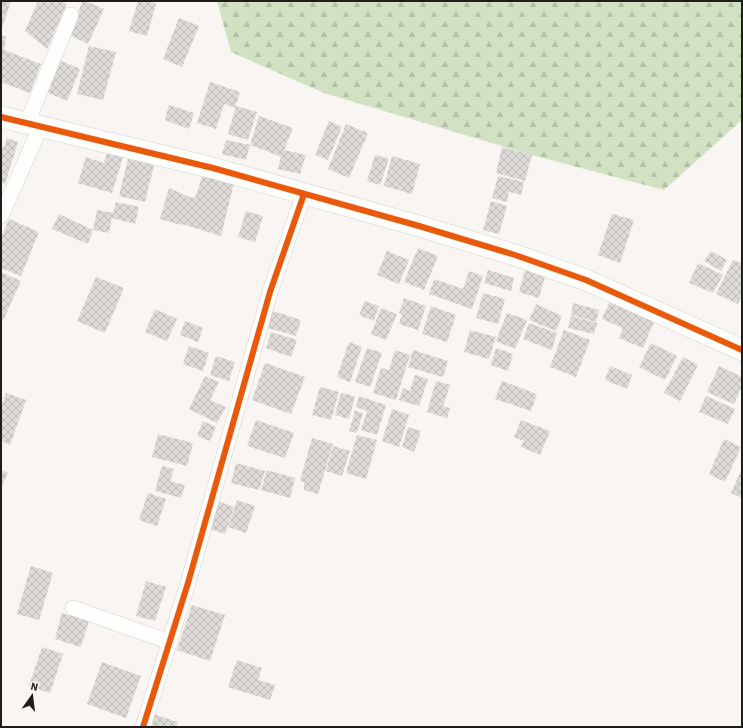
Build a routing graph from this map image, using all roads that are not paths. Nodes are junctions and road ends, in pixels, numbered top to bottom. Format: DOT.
graph roads {
  1 [pos="71,15"];
  2 [pos="1,117"];
  3 [pos="34,125"];
  4 [pos="304,194"];
  5 [pos="1,216"];
  6 [pos="742,350"];
  7 [pos="73,608"];
  8 [pos="170,642"];
  9 [pos="143,727"];
  1 -- 3 [label="street"];
  2 -- 3 [label="street"];
  3 -- 4 [label="street"];
  3 -- 5 [label="street"];
  4 -- 6 [label="street"];
  4 -- 8 [label="street"];
  7 -- 8 [label="street"];
  8 -- 9 [label="street"];
}
